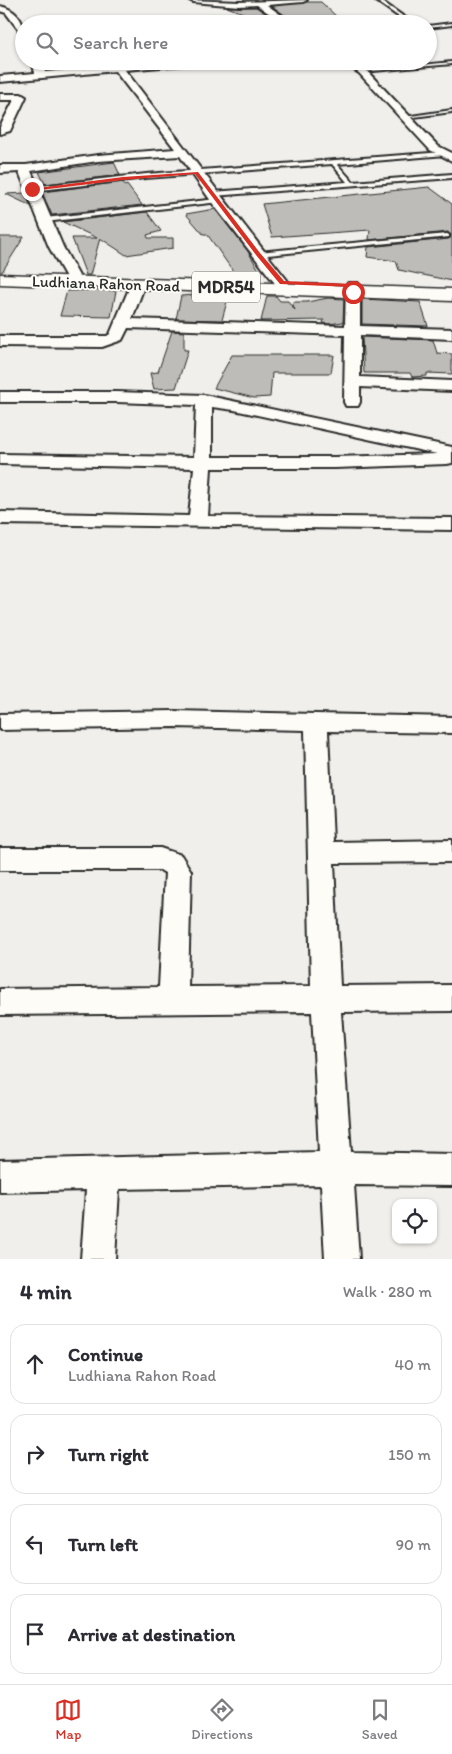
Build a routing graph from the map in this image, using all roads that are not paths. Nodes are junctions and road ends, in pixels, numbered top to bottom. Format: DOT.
graph roads {
  1 [pos="193,0"];
  2 [pos="303,0"];
  3 [pos="377,0"];
  4 [pos="257,2"];
  5 [pos="0,8"];
  6 [pos="276,15"];
  7 [pos="399,15"];
  8 [pos="15,19"];
  9 [pos="452,24"];
  10 [pos="437,26"];
  11 [pos="452,63"];
  12 [pos="437,64"];
  13 [pos="40,70"];
  14 [pos="96,70"];
  15 [pos="120,70"];
  16 [pos="373,70"];
  17 [pos="362,71"];
  18 [pos="41,75"];
  19 [pos="0,79"];
  20 [pos="0,97"];
  21 [pos="452,111"];
  22 [pos="13,113"];
  23 [pos="0,114"];
  24 [pos="406,117"];
  25 [pos="0,131"];
  26 [pos="182,152"];
  27 [pos="450,157"];
  28 [pos="333,162"];
  29 [pos="26,168"];
  30 [pos="0,169"];
  31 [pos="196,173"];
  32 [pos="452,176"];
  33 [pos="352,184"];
  34 [pos="32,189"];
  35 [pos="215,197"];
  36 [pos="45,220"];
  37 [pos="447,236"];
  38 [pos="258,254"];
  39 [pos="0,273"];
  40 [pos="72,276"];
  41 [pos="0,279"];
  42 [pos="282,283"];
  43 [pos="138,284"];
  44 [pos="353,289"];
  45 [pos="452,289"];
  46 [pos="452,295"];
  47 [pos="122,323"];
  48 [pos="353,330"];
  49 [pos="452,334"];
  50 [pos="0,341"];
  51 [pos="352,382"];
  52 [pos="452,386"];
  53 [pos="0,398"];
  54 [pos="204,400"];
  55 [pos="352,402"];
  56 [pos="452,452"];
  57 [pos="0,459"];
  58 [pos="452,459"];
  59 [pos="203,462"];
  60 [pos="0,518"];
  61 [pos="198,522"];
  62 [pos="452,524"];
  63 [pos="0,722"];
  64 [pos="316,722"];
  65 [pos="452,725"];
  66 [pos="452,851"];
  67 [pos="322,853"];
  68 [pos="0,859"];
  69 [pos="326,998"];
  70 [pos="452,998"];
  71 [pos="173,1000"];
  72 [pos="0,1002"];
  73 [pos="337,1168"];
  74 [pos="452,1170"];
  75 [pos="104,1174"];
  76 [pos="0,1176"];
  77 [pos="98,1259"];
  78 [pos="342,1259"];
  1 -- 4 [label="street"];
  2 -- 4 [label="street"];
  3 -- 7 [label="lane"];
  4 -- 6 [label="street"];
  5 -- 8 [label="street"];
  9 -- 10 [label="lane"];
  11 -- 12 [label="lane"];
  13 -- 18 [label="street"];
  14 -- 18 [label="street"];
  15 -- 26 [label="street"];
  16 -- 17 [label="lane"];
  17 -- 24 [label="street"];
  18 -- 19 [label="street"];
  20 -- 22 [label="street"];
  21 -- 24 [label="lane"];
  22 -- 23 [label="street"];
  22 -- 25 [label="street"];
  24 -- 27 [label="street"];
  26 -- 29 [label="street"];
  26 -- 31 [label="street"];
  27 -- 28 [label="lane"];
  28 -- 31 [label="lane"];
  28 -- 33 [label="lane"];
  29 -- 30 [label="street"];
  29 -- 34 [label="street"];
  31 -- 34 [label="lane"];
  31 -- 35 [label="street"];
  32 -- 33 [label="lane"];
  33 -- 35 [label="lane"];
  34 -- 36 [label="street"];
  35 -- 36 [label="lane"];
  35 -- 38 [label="street"];
  36 -- 40 [label="street"];
  37 -- 38 [label="lane"];
  38 -- 42 [label="street"];
  39 -- 40 [label="main road, Ludhiana Rahon Road / MDR54"];
  40 -- 42 [label="main road, Ludhiana Rahon Road / MDR54"];
  41 -- 43 [label="main road, Ludhiana Rahon Road / MDR54"];
  42 -- 44 [label="main road, Ludhiana Rahon Road / MDR54"];
  43 -- 44 [label="main road, Ludhiana Rahon Road / MDR54"];
  43 -- 47 [label="street"];
  44 -- 45 [label="main road, Ludhiana Rahon Road / MDR54"];
  44 -- 46 [label="main road, Ludhiana Rahon Road / MDR54"];
  44 -- 48 [label="street"];
  47 -- 48 [label="street"];
  47 -- 50 [label="street"];
  48 -- 49 [label="street"];
  48 -- 51 [label="street"];
  51 -- 52 [label="street"];
  51 -- 55 [label="street"];
  53 -- 54 [label="street"];
  54 -- 56 [label="street"];
  54 -- 59 [label="street"];
  57 -- 59 [label="street"];
  58 -- 59 [label="street"];
  59 -- 61 [label="street"];
  60 -- 61 [label="street"];
  61 -- 62 [label="street"];
  63 -- 64 [label="street"];
  64 -- 65 [label="street"];
  64 -- 67 [label="street"];
  66 -- 67 [label="street"];
  67 -- 69 [label="street"];
  68 -- 71 [label="street"];
  69 -- 70 [label="street"];
  69 -- 71 [label="street"];
  69 -- 73 [label="street"];
  71 -- 72 [label="street"];
  73 -- 74 [label="street"];
  73 -- 75 [label="street"];
  73 -- 78 [label="street"];
  75 -- 76 [label="street"];
  75 -- 77 [label="street"];
}
